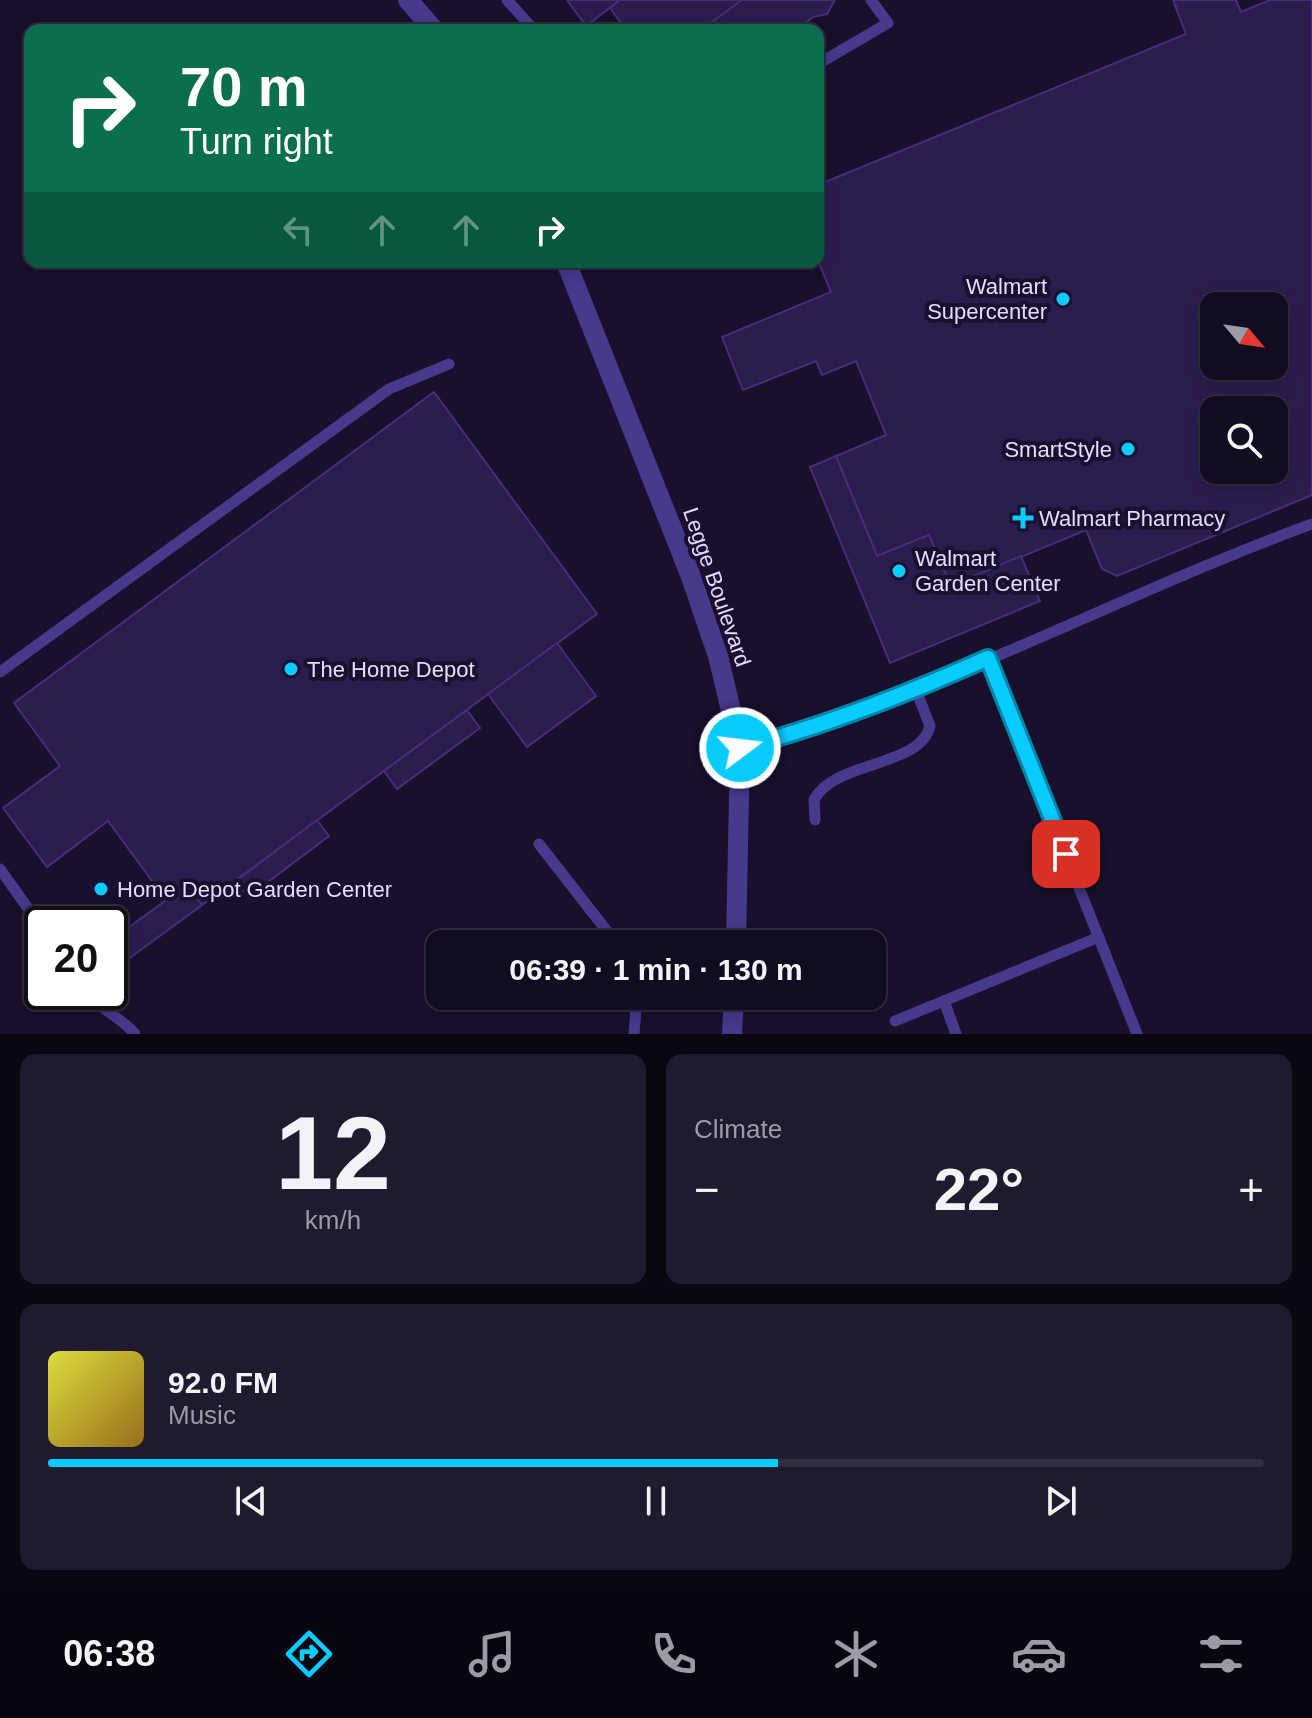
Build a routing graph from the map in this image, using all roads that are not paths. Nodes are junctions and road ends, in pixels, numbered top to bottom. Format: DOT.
graph roads {
  1 [pos="408,0"];
  2 [pos="507,0"];
  3 [pos="871,0"];
  4 [pos="429,24"];
  5 [pos="529,24"];
  6 [pos="824,60"];
  7 [pos="568,268"];
  8 [pos="449,364"];
  9 [pos="1312,524"];
  10 [pos="988,658"];
  11 [pos="0,672"];
  12 [pos="916,690"];
  13 [pos="740,748"];
  14 [pos="815,820"];
  15 [pos="539,844"];
  16 [pos="0,869"];
  17 [pos="26,906"];
  18 [pos="606,930"];
  19 [pos="736,930"];
  20 [pos="1099,937"];
  21 [pos="944,1001"];
  22 [pos="106,1010"];
  23 [pos="636,1010"];
  24 [pos="733,1010"];
  25 [pos="895,1021"];
  26 [pos="135,1034"];
  27 [pos="634,1034"];
  28 [pos="732,1034"];
  29 [pos="956,1034"];
  30 [pos="1137,1034"];
  1 -- 4 [label="street"];
  2 -- 5 [label="lane"];
  3 -- 6 [label="lane"];
  7 -- 13 [label="street, Legge Boulevard"];
  8 -- 11 [label="lane"];
  9 -- 10 [label="lane"];
  10 -- 12 [label="lane"];
  10 -- 20 [label="lane"];
  12 -- 13 [label="lane"];
  12 -- 14 [label="lane"];
  13 -- 19 [label="street, Legge Boulevard"];
  15 -- 18 [label="lane"];
  16 -- 17 [label="lane"];
  20 -- 21 [label="lane"];
  20 -- 30 [label="lane"];
  21 -- 25 [label="lane"];
  21 -- 29 [label="lane"];
  22 -- 26 [label="lane"];
  23 -- 27 [label="lane"];
  24 -- 28 [label="street"];
}
